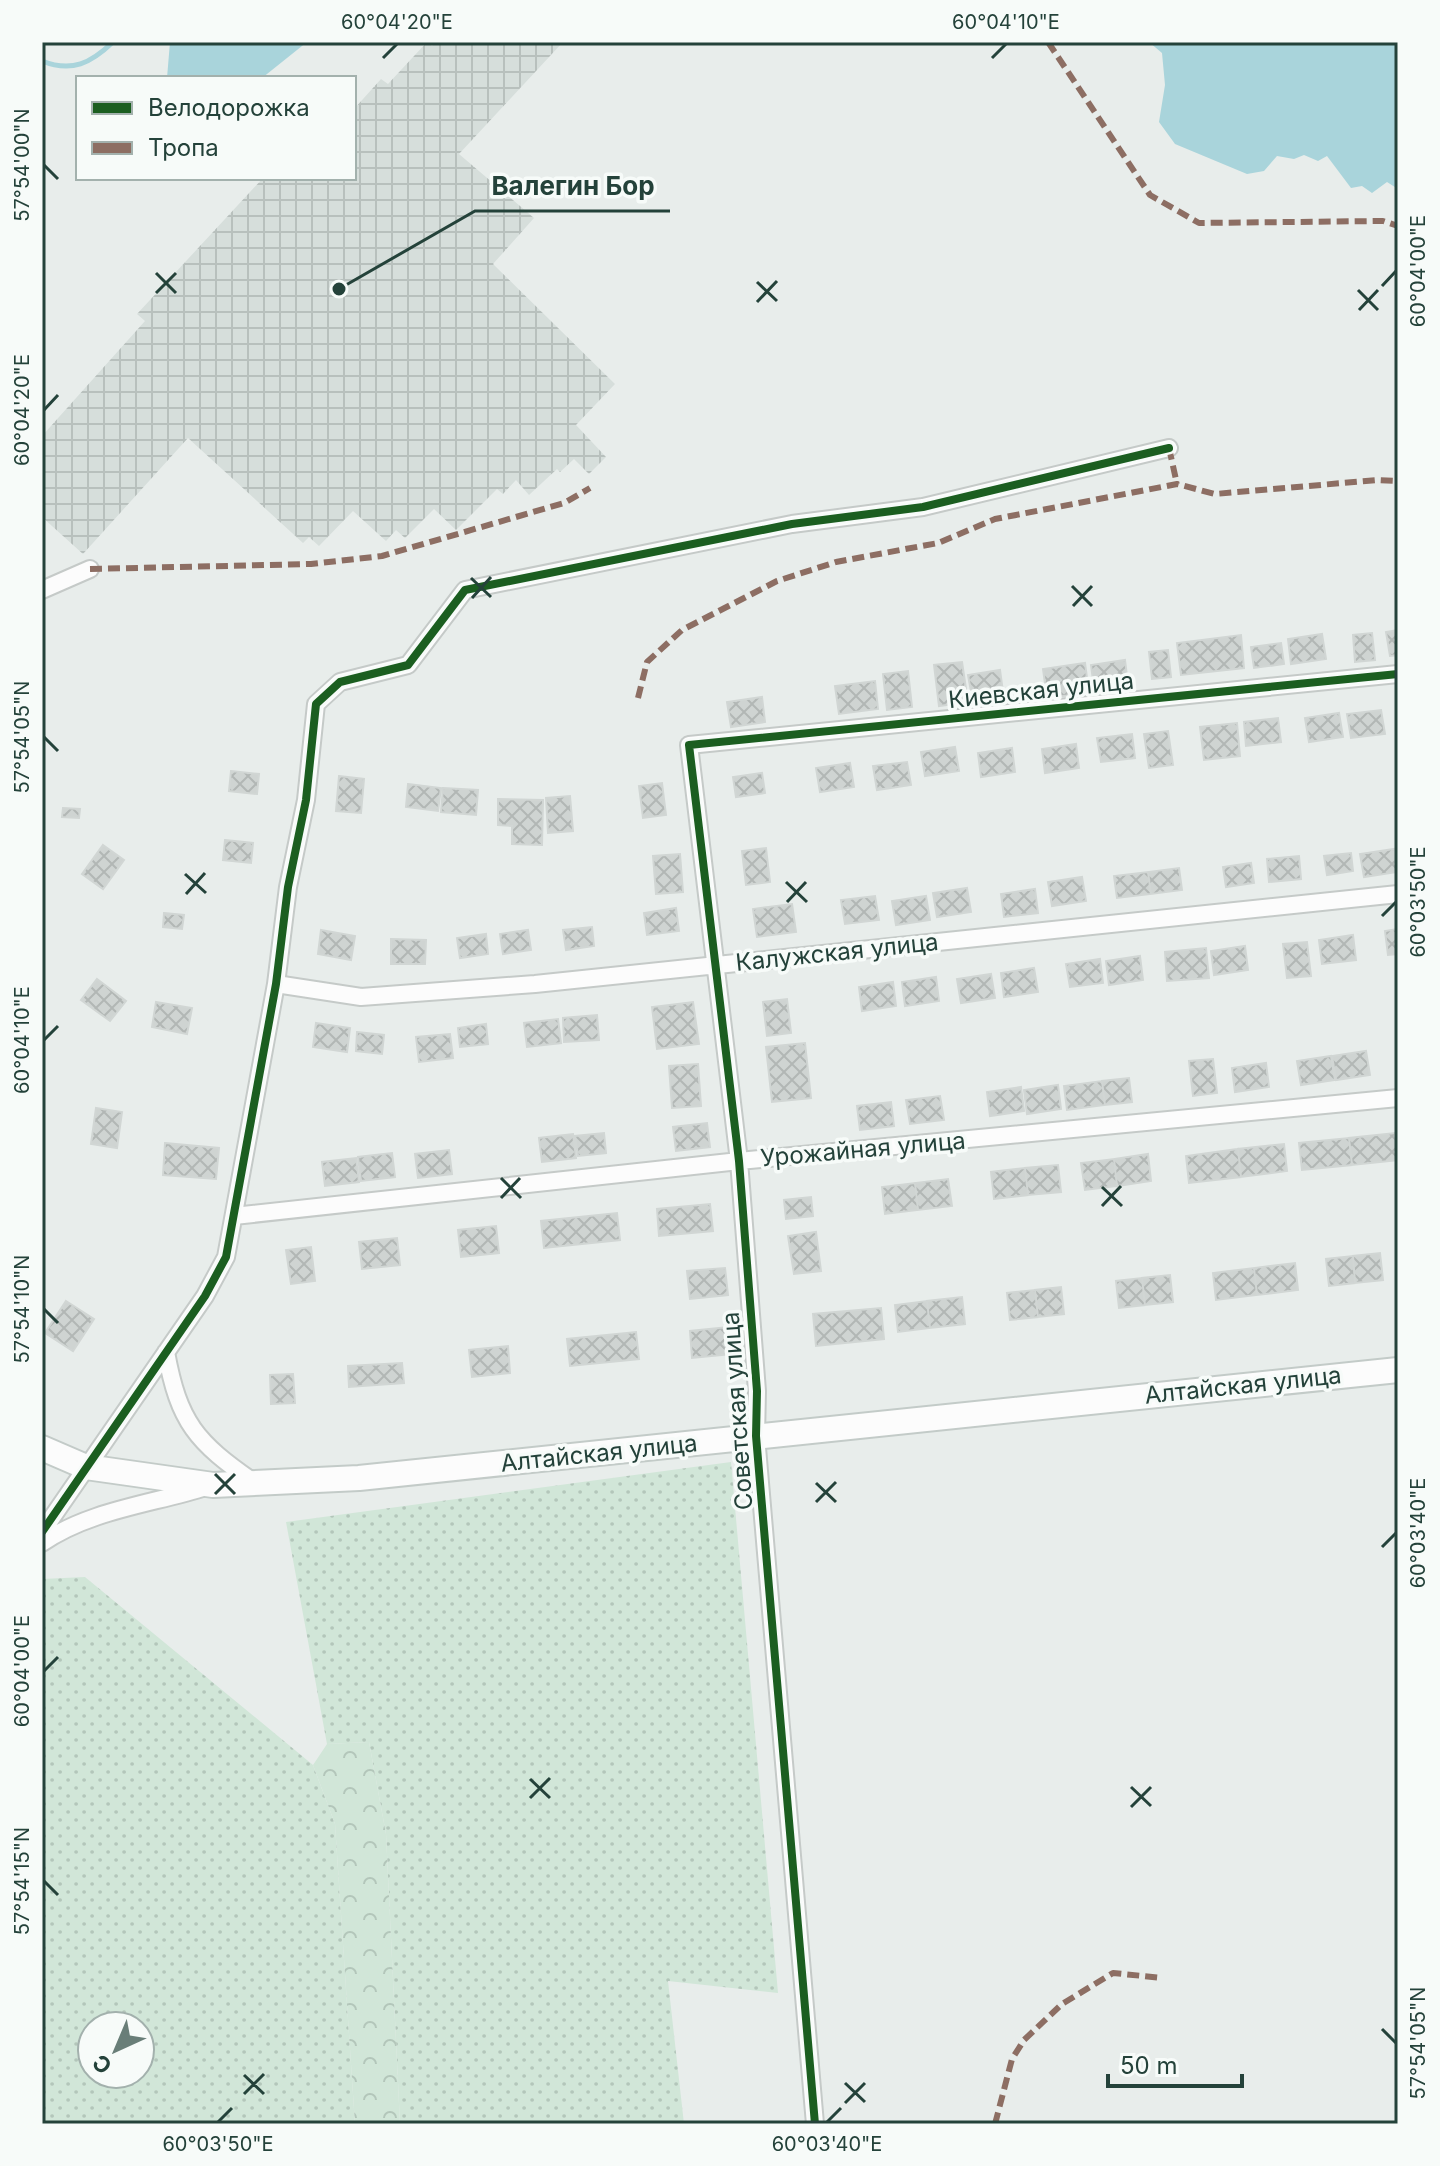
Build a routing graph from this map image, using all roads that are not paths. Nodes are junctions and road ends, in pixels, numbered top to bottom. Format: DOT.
graph roads {
  1 [pos="1169,448"];
  2 [pos="90,569"];
  3 [pos="42,590"];
  4 [pos="1398,674"];
  5 [pos="689,745"];
  6 [pos="1398,894"];
  7 [pos="717,964"];
  8 [pos="276,984"];
  9 [pos="1398,1098"];
  10 [pos="739,1161"];
  11 [pos="234,1216"];
  12 [pos="166,1352"];
  13 [pos="1398,1370"];
  14 [pos="756,1436"];
  15 [pos="42,1448"];
  16 [pos="86,1467"];
  17 [pos="255,1483"];
  18 [pos="213,1485"];
  19 [pos="42,1532"];
  20 [pos="42,1543"];
  21 [pos="815,2124"];
  1 -- 8 [label="street"];
  2 -- 3 [label="street"];
  4 -- 5 [label="street, Киевская улица"];
  5 -- 7 [label="street, Советская улица"];
  6 -- 7 [label="street, Калужская улица"];
  7 -- 8 [label="street, Калужская улица"];
  7 -- 10 [label="street, Советская улица"];
  8 -- 11 [label="street"];
  9 -- 10 [label="street, Урожайная улица"];
  10 -- 11 [label="street, Урожайная улица"];
  10 -- 14 [label="street, Советская улица"];
  11 -- 12 [label="street"];
  12 -- 16 [label="street"];
  12 -- 17 [label="street"];
  13 -- 14 [label="main road, Алтайская улица"];
  14 -- 17 [label="main road, Алтайская улица"];
  14 -- 21 [label="street, Советская улица"];
  15 -- 16 [label="main road, Алтайская улица"];
  16 -- 18 [label="main road, Алтайская улица"];
  16 -- 19 [label="street"];
  17 -- 18 [label="main road, Алтайская улица"];
  18 -- 20 [label="street"];
}
